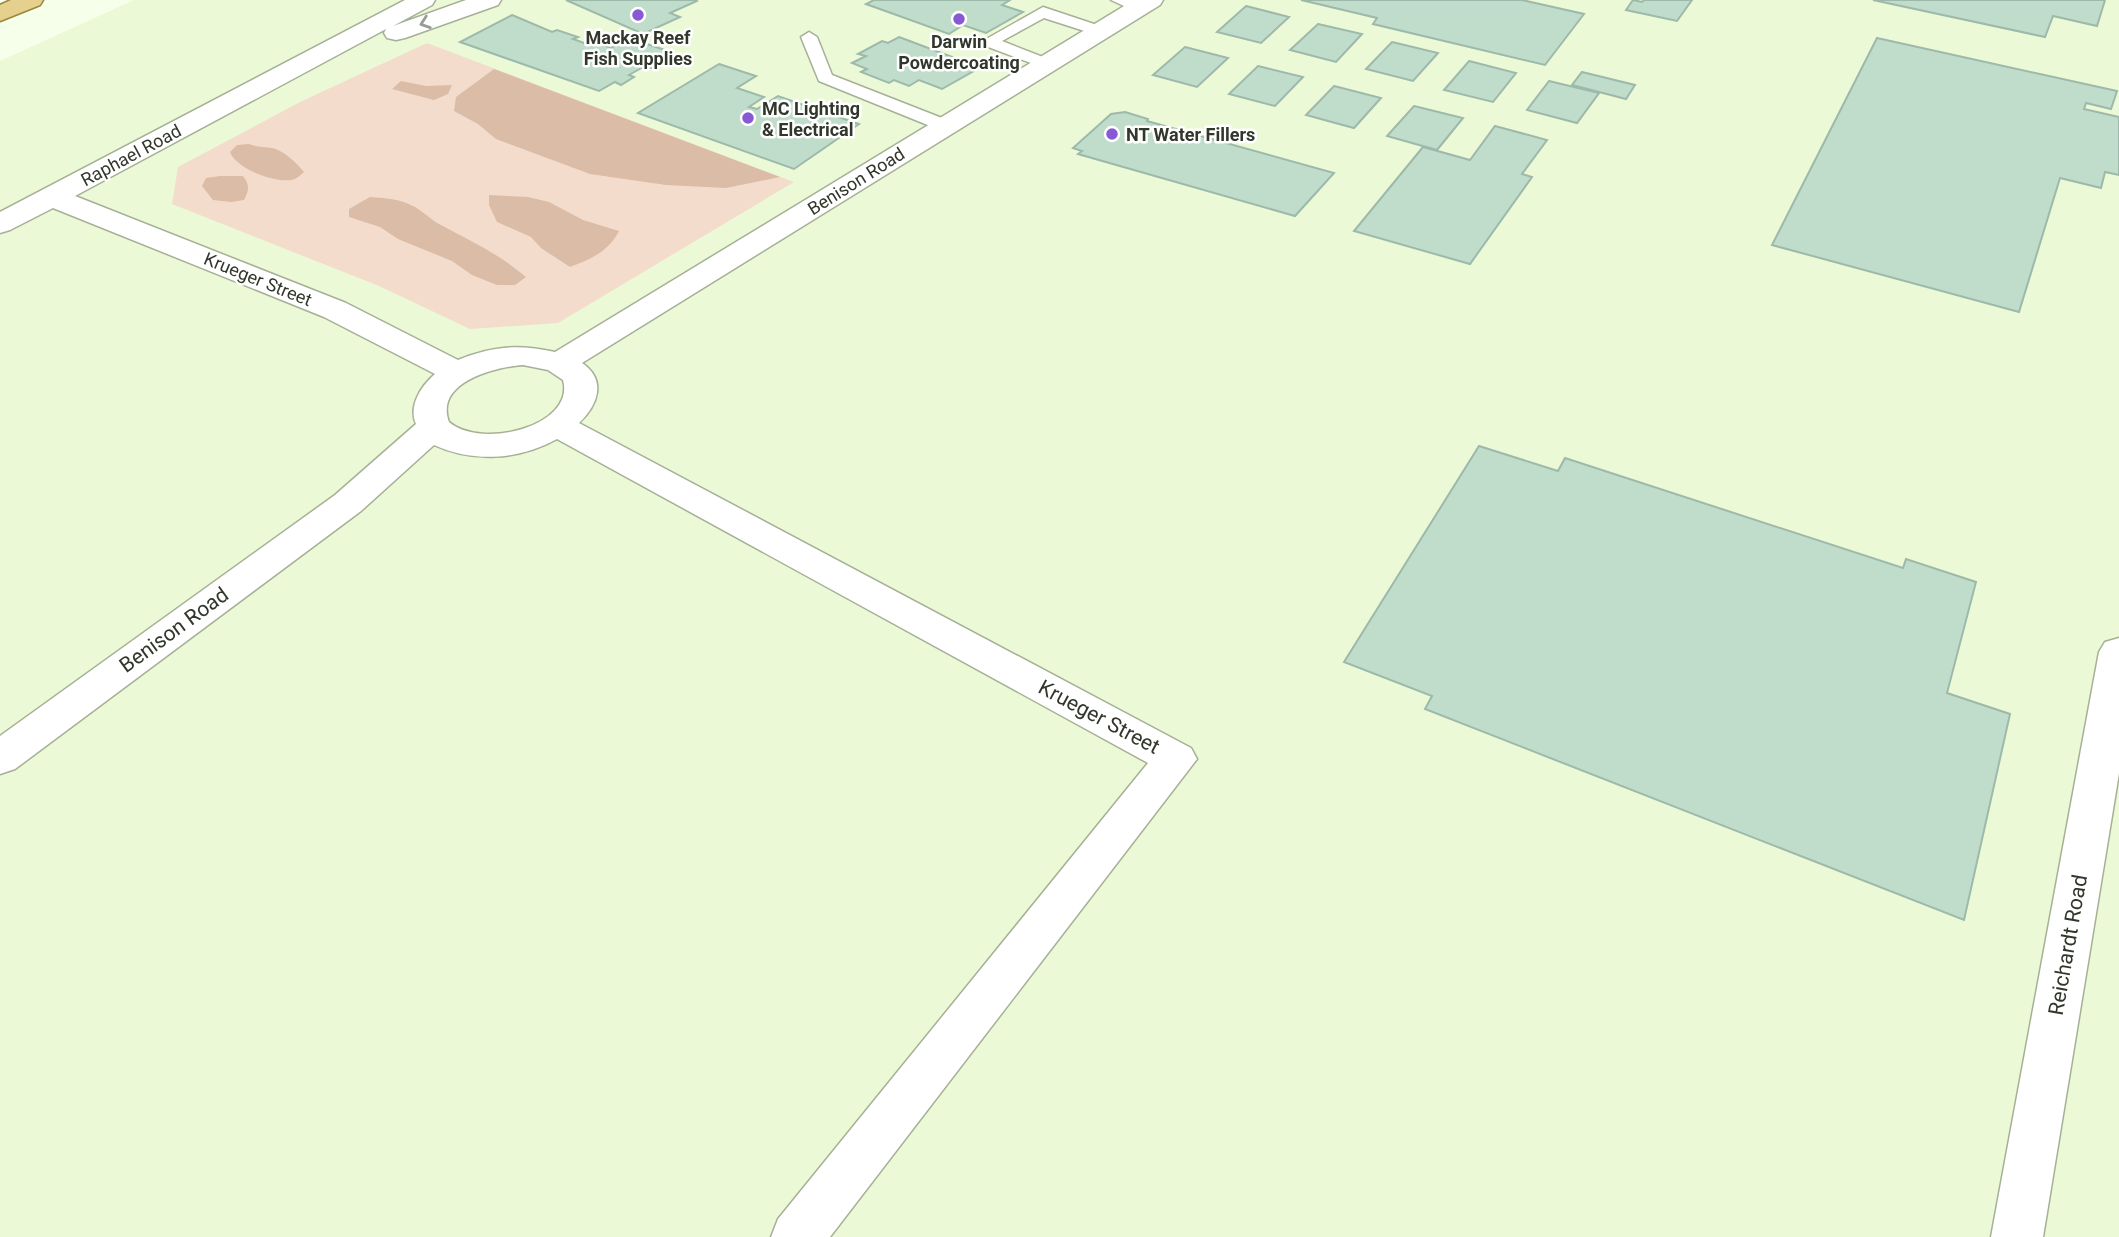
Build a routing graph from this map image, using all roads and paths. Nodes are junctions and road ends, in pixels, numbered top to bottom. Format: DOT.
graph roads {
  1 [pos="31,0"];
  2 [pos="423,0"];
  3 [pos="489,0"];
  4 [pos="1136,3"];
  5 [pos="0,14"];
  6 [pos="1100,31"];
  7 [pos="809,37"];
  8 [pos="1047,64"];
  9 [pos="261,86"];
  10 [pos="946,127"];
  11 [pos="52,197"];
  12 [pos="0,224"];
  13 [pos="561,362"];
  14 [pos="458,373"];
  15 [pos="559,426"];
  16 [pos="433,427"];
  17 [pos="464,445"];
  18 [pos="348,503"];
  19 [pos="2119,652"];
  20 [pos="0,758"];
  21 [pos="797,1237"];
  22 [pos="2017,1237"];
  1 -- 5 [label="main road"];
  2 -- 9 [label="street, Raphael Road"];
  3 -- 9 [label="street, Raphael Road, one-way"];
  4 -- 6 [label="street, Benison Road"];
  6 -- 8 [label="street, Benison Road"];
  6 -- 8 [label="lane"];
  7 -- 10 [label="lane"];
  8 -- 10 [label="street, Benison Road"];
  9 -- 11 [label="street, Raphael Road"];
  10 -- 13 [label="street, Benison Road"];
  11 -- 12 [label="street, Raphael Road"];
  11 -- 14 [label="street, Krueger Street"];
  13 -- 14 [label="street"];
  13 -- 15 [label="street"];
  14 -- 16 [label="street"];
  15 -- 17 [label="street"];
  15 -- 21 [label="street, Krueger Street"];
  16 -- 17 [label="street"];
  16 -- 18 [label="street, Benison Road"];
  17 -- 18 [label="street, Benison Road"];
  18 -- 20 [label="street, Benison Road"];
  19 -- 22 [label="street, Reichardt Road"];
}
